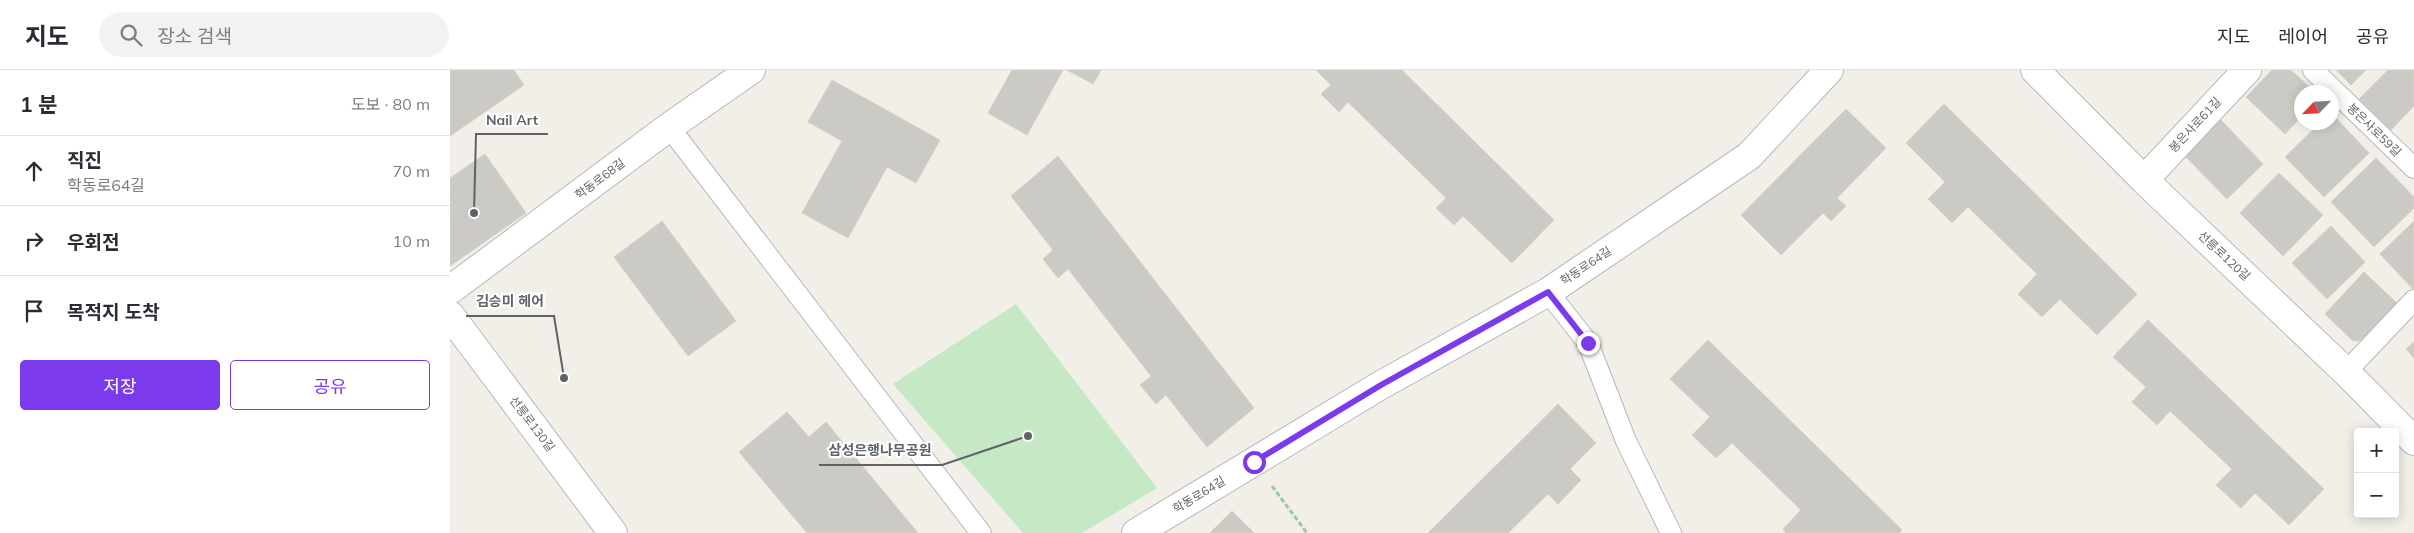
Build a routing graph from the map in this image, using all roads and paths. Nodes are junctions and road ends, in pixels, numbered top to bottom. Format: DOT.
graph roads {
  1 [pos="751,70"];
  2 [pos="1829,70"];
  3 [pos="2035,70"];
  4 [pos="2247,70"];
  5 [pos="2313,70"];
  6 [pos="669,127"];
  7 [pos="2414,168"];
  8 [pos="2144,180"];
  9 [pos="450,290"];
  10 [pos="1548,292"];
  11 [pos="2414,300"];
  12 [pos="450,316"];
  13 [pos="2346,372"];
  14 [pos="2414,441"];
  15 [pos="1254,462"];
  16 [pos="613,533"];
  17 [pos="981,533"];
  18 [pos="1136,533"];
  19 [pos="1306,533"];
  20 [pos="1671,533"];
  1 -- 6 [label="street, 학동로68길"];
  2 -- 10 [label="street, 학동로64길"];
  3 -- 8 [label="street, 선릉로120길"];
  4 -- 8 [label="street, 봉은사로61길"];
  5 -- 7 [label="lane, 봉은사로59길"];
  6 -- 9 [label="street, 학동로68길"];
  6 -- 17 [label="lane"];
  8 -- 13 [label="street, 선릉로120길"];
  10 -- 15 [label="street, 학동로64길"];
  10 -- 20 [label="lane"];
  11 -- 13 [label="lane"];
  12 -- 16 [label="street, 선릉로130길"];
  13 -- 14 [label="street, 선릉로120길"];
  15 -- 18 [label="street, 학동로64길"];
  15 -- 19 [label="path"];
}
